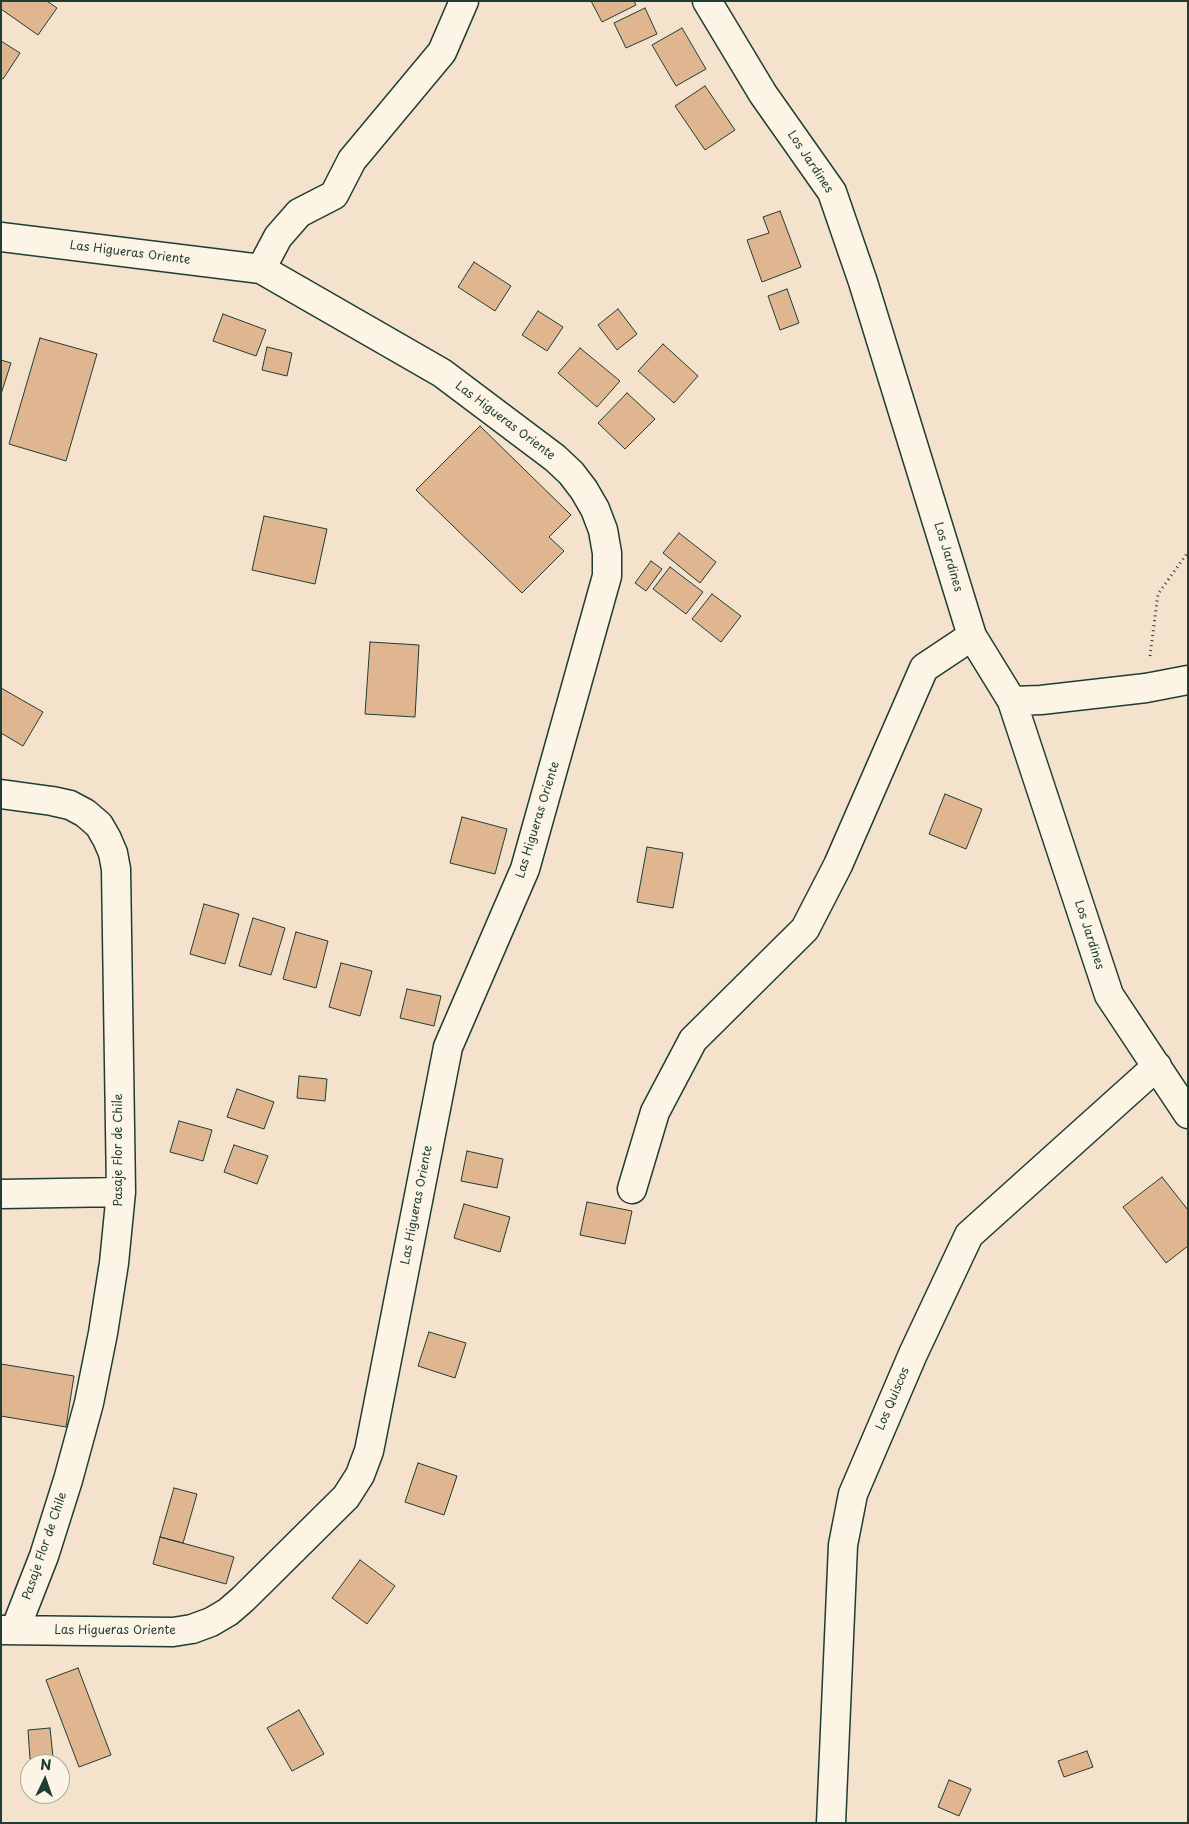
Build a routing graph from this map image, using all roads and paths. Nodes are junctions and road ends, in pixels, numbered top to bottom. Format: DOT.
graph roads {
  1 [pos="464,1"];
  2 [pos="708,1"];
  3 [pos="1,237"];
  4 [pos="261,269"];
  5 [pos="1188,552"];
  6 [pos="972,636"];
  7 [pos="1188,680"];
  8 [pos="1146,688"];
  9 [pos="1012,701"];
  10 [pos="1,794"];
  11 [pos="1157,1066"];
  12 [pos="1188,1114"];
  13 [pos="632,1189"];
  14 [pos="121,1192"];
  15 [pos="1,1194"];
  16 [pos="8,1630"];
  17 [pos="832,1823"];
  1 -- 4 [label="street"];
  2 -- 6 [label="street, Los Jardines"];
  3 -- 4 [label="street, Las Higueras Oriente"];
  4 -- 16 [label="street, Las Higueras Oriente"];
  5 -- 8 [label="path"];
  6 -- 9 [label="street, Los Jardines"];
  6 -- 13 [label="street"];
  7 -- 8 [label="street"];
  8 -- 9 [label="street"];
  9 -- 11 [label="street, Los Jardines"];
  10 -- 14 [label="street, Pasaje Flor de Chile"];
  11 -- 12 [label="street, Los Jardines"];
  11 -- 17 [label="street, Los Quiscos"];
  14 -- 15 [label="street"];
  14 -- 16 [label="street, Pasaje Flor de Chile"];
}
